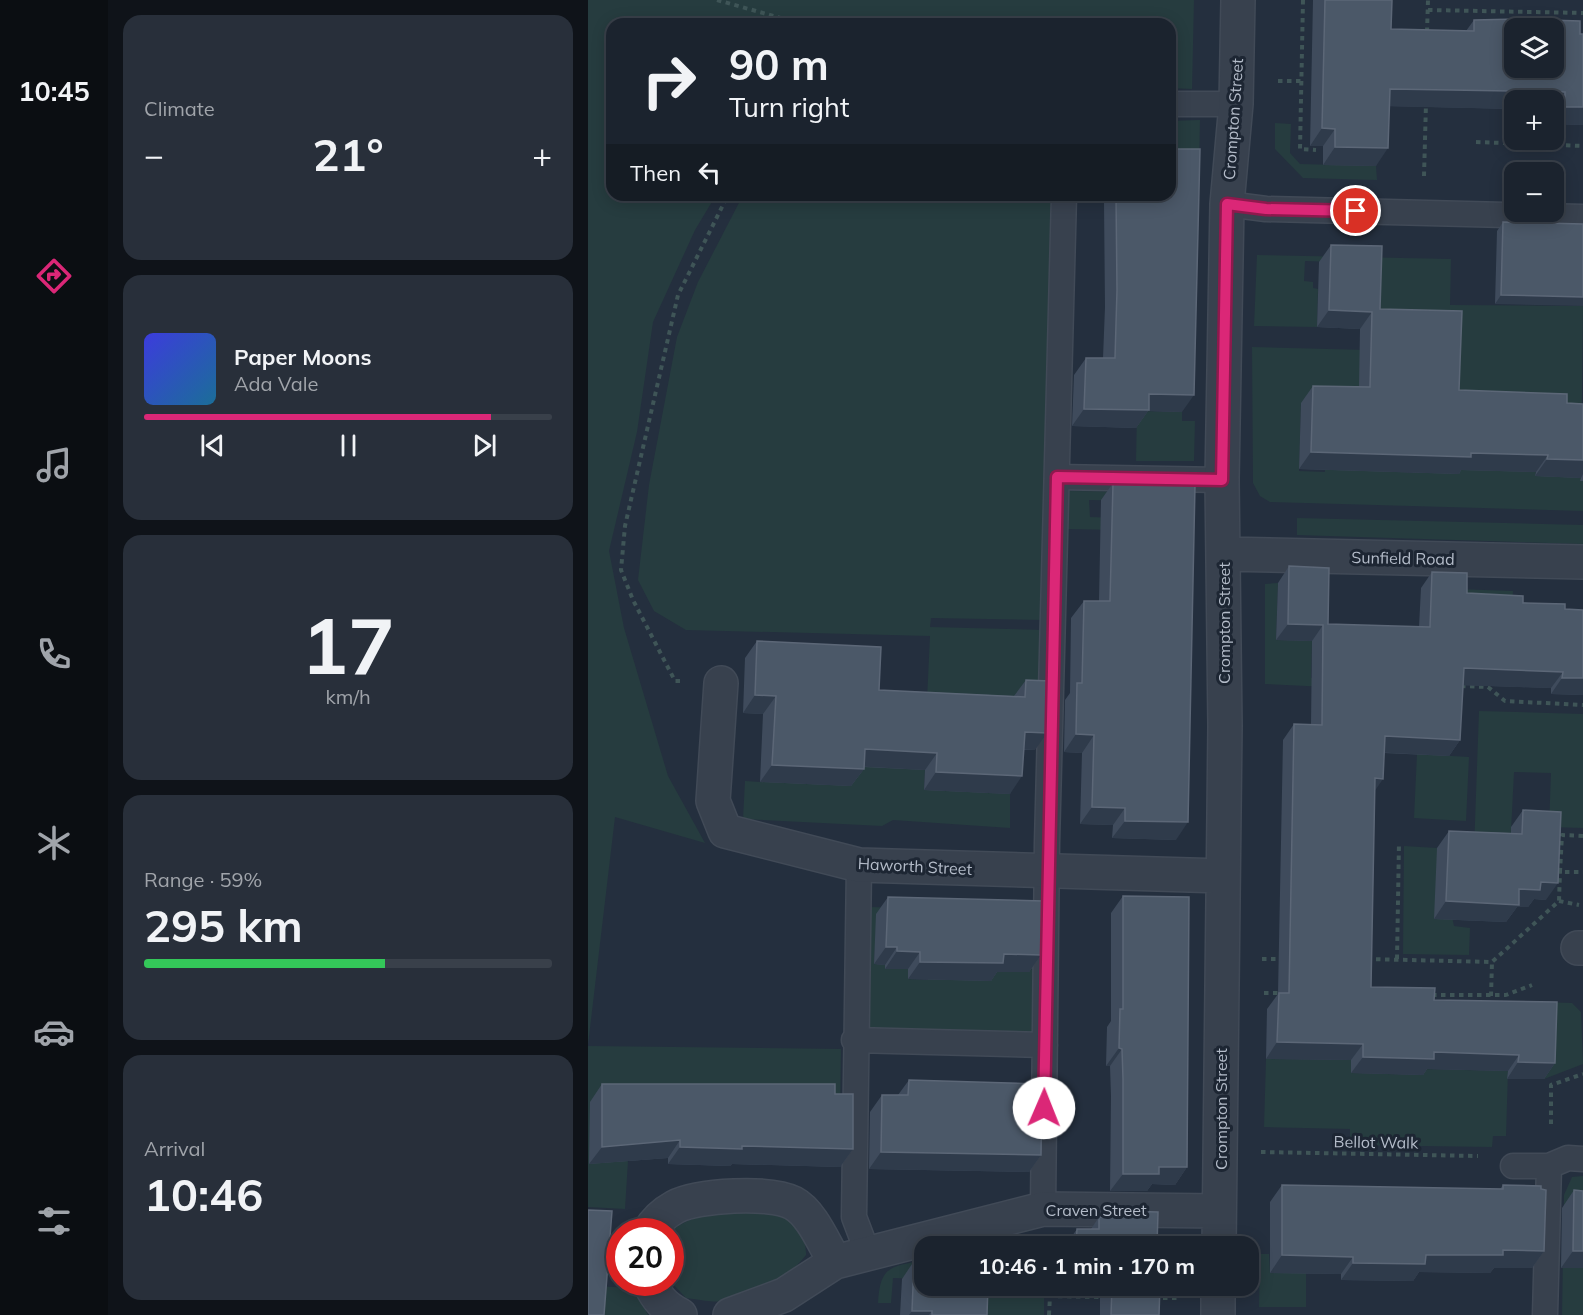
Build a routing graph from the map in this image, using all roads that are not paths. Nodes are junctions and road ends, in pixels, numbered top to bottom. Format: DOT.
graph roads {
  1 [pos="1238,0"];
  2 [pos="1236,104"];
  3 [pos="1176,105"];
  4 [pos="1064,201"];
  5 [pos="1227,204"];
  6 [pos="1583,217"];
  7 [pos="1057,477"];
  8 [pos="1222,480"];
  9 [pos="1224,555"];
  10 [pos="1583,562"];
  11 [pos="721,683"];
  12 [pos="859,865"];
  13 [pos="1047,872"];
  14 [pos="1223,876"];
  15 [pos="854,1040"];
  16 [pos="1045,1045"];
  17 [pos="1583,1159"];
  18 [pos="1513,1166"];
  19 [pos="1549,1166"];
  20 [pos="1043,1209"];
  21 [pos="1219,1211"];
  22 [pos="659,1218"];
  23 [pos="1219,1236"];
  24 [pos="868,1254"];
  25 [pos="835,1262"];
  26 [pos="655,1296"];
  27 [pos="1218,1296"];
  28 [pos="680,1315"];
  29 [pos="730,1315"];
  30 [pos="1218,1315"];
  31 [pos="1545,1315"];
  1 -- 2 [label="street, Crompton Street"];
  2 -- 3 [label="lane"];
  2 -- 5 [label="street, Crompton Street"];
  4 -- 7 [label="lane"];
  5 -- 6 [label="lane"];
  5 -- 8 [label="street, Crompton Street"];
  7 -- 8 [label="lane"];
  7 -- 13 [label="lane"];
  8 -- 9 [label="street, Crompton Street"];
  9 -- 10 [label="street, Sunfield Road"];
  9 -- 14 [label="street, Crompton Street"];
  11 -- 12 [label="street, Haworth Street"];
  12 -- 13 [label="street, Haworth Street"];
  12 -- 15 [label="lane"];
  13 -- 14 [label="street, Haworth Street"];
  13 -- 16 [label="lane"];
  14 -- 21 [label="street, Crompton Street"];
  15 -- 16 [label="lane"];
  15 -- 24 [label="lane"];
  16 -- 20 [label="lane"];
  17 -- 19 [label="lane"];
  18 -- 19 [label="lane"];
  19 -- 31 [label="lane"];
  20 -- 21 [label="street, Craven Street"];
  20 -- 24 [label="street, Craven Street"];
  21 -- 23 [label="street, Crompton Street"];
  22 -- 25 [label="street"];
  24 -- 25 [label="street, Craven Street"];
  25 -- 29 [label="street, Craven Street"];
  26 -- 28 [label="street"];
  27 -- 30 [label="street"];
}
